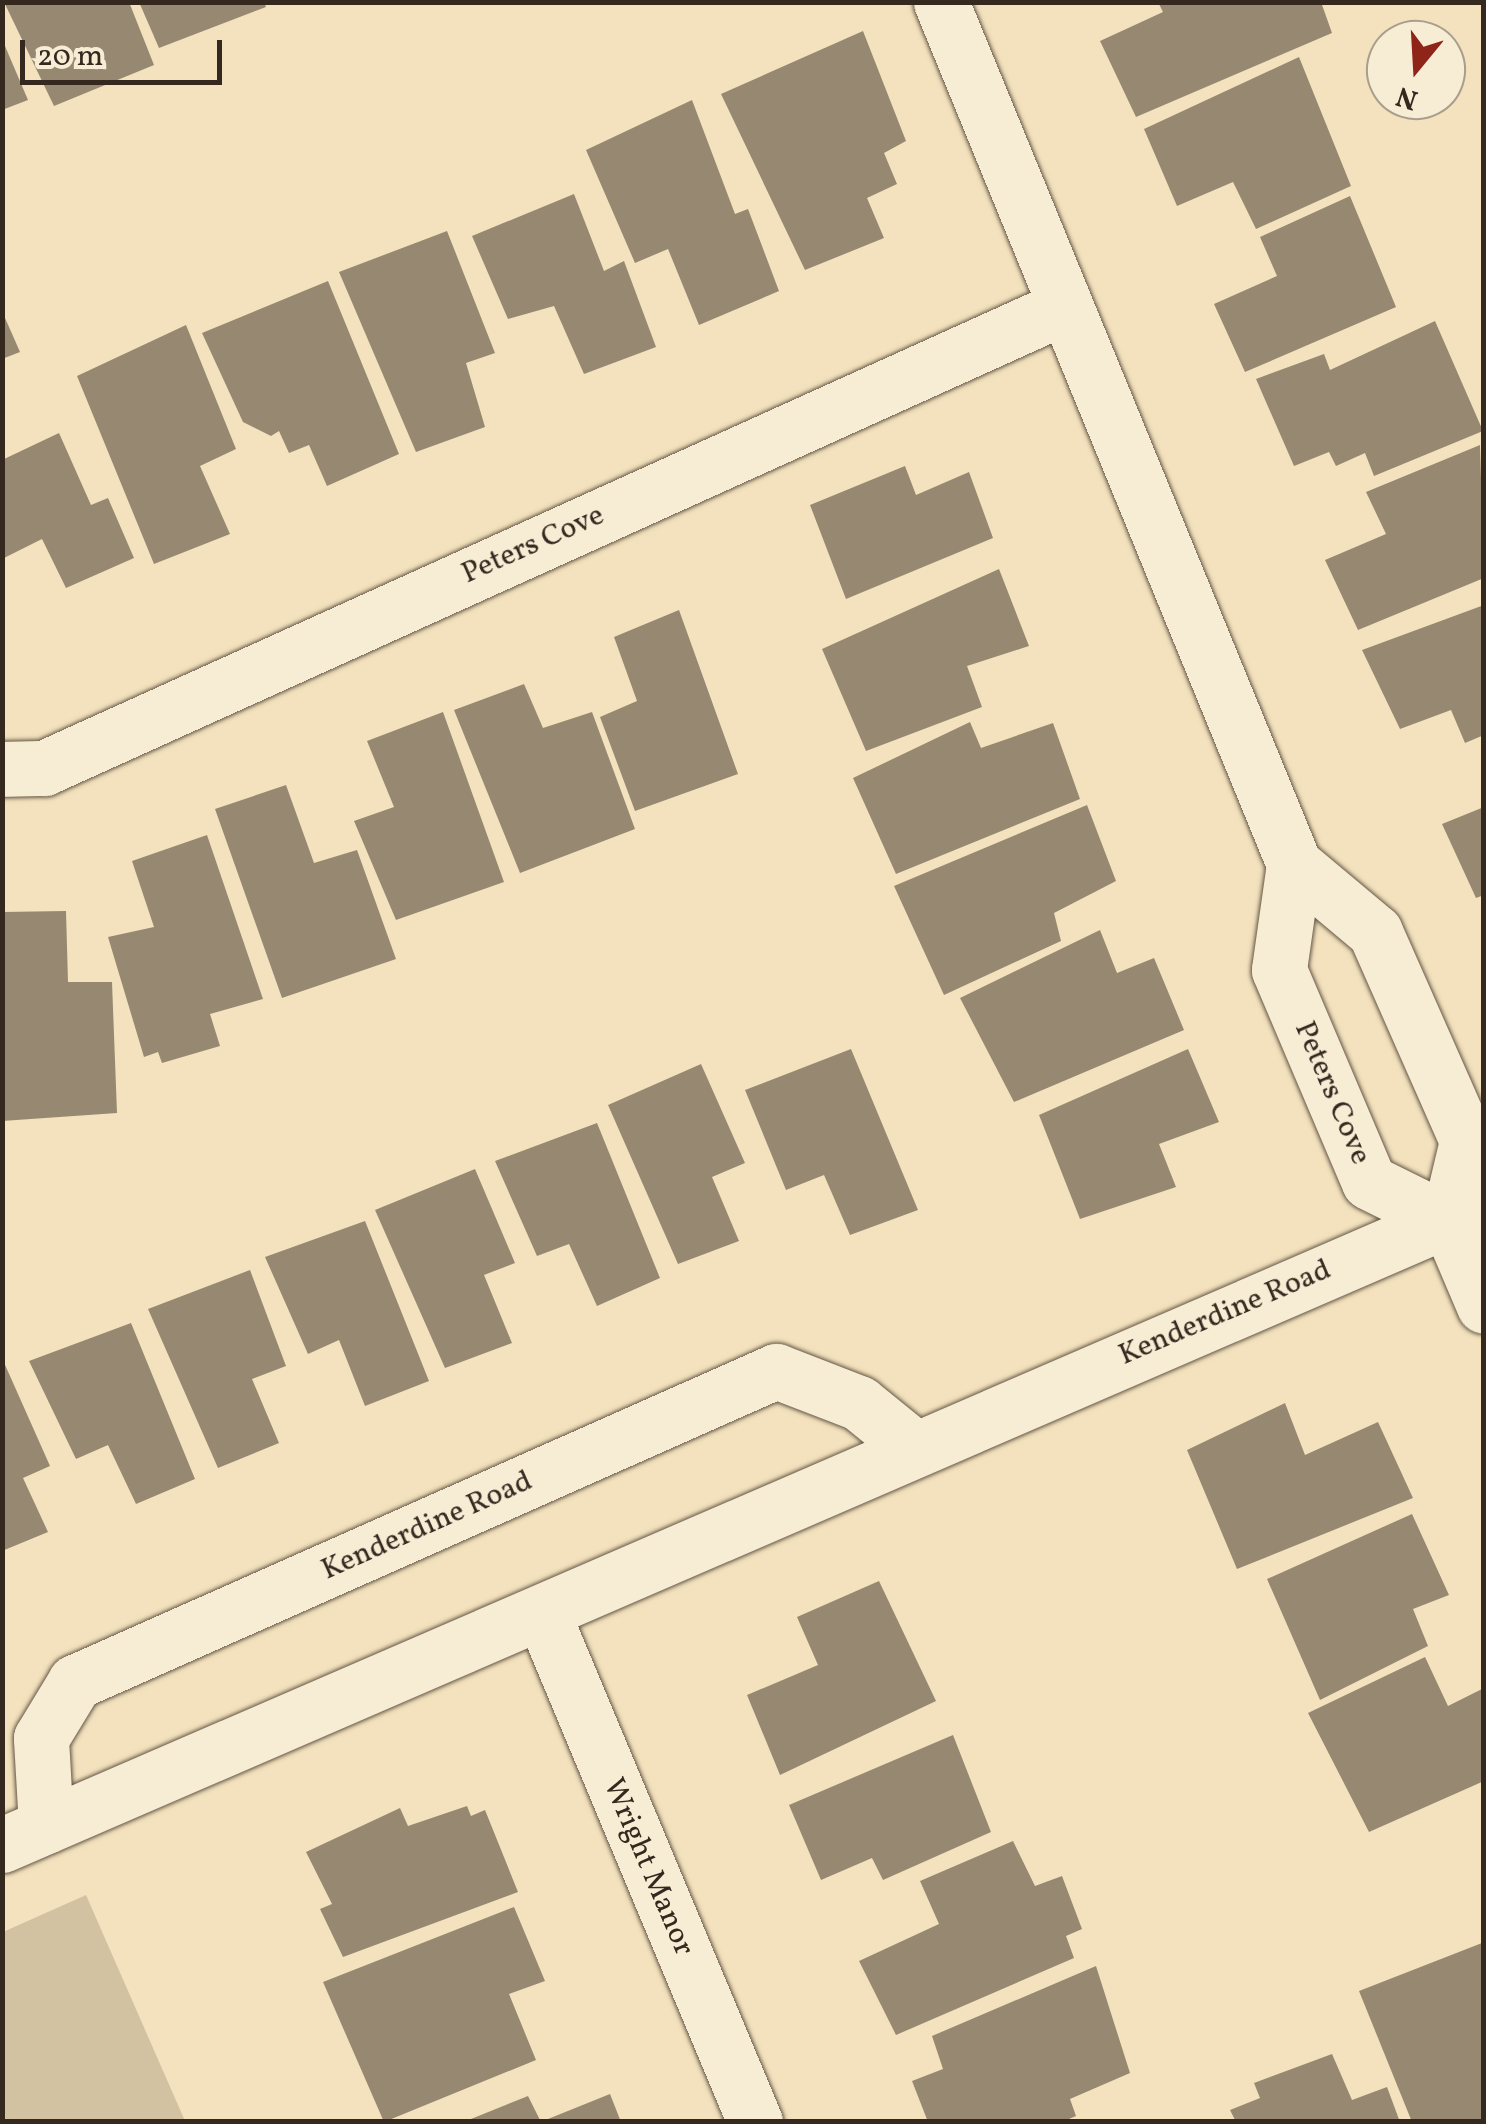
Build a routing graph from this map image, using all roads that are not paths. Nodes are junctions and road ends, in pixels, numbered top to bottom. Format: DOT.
graph roads {
  1 [pos="940,2"];
  2 [pos="1062,308"];
  3 [pos="2,768"];
  4 [pos="1294,864"];
  5 [pos="1466,1212"];
  6 [pos="1484,1306"];
  7 [pos="912,1446"];
  8 [pos="542,1612"];
  9 [pos="24,1835"];
  10 [pos="755,2122"];
  1 -- 2 [label="street"];
  2 -- 3 [label="street, Peters Cove"];
  2 -- 4 [label="street"];
  4 -- 5 [label="street"];
  4 -- 5 [label="street, Peters Cove"];
  5 -- 6 [label="street"];
  5 -- 7 [label="street, Kenderdine Road"];
  7 -- 8 [label="street, Kenderdine Road"];
  7 -- 9 [label="street, Kenderdine Road"];
  8 -- 9 [label="street, Kenderdine Road"];
  8 -- 10 [label="street, Wright Manor"];
}
